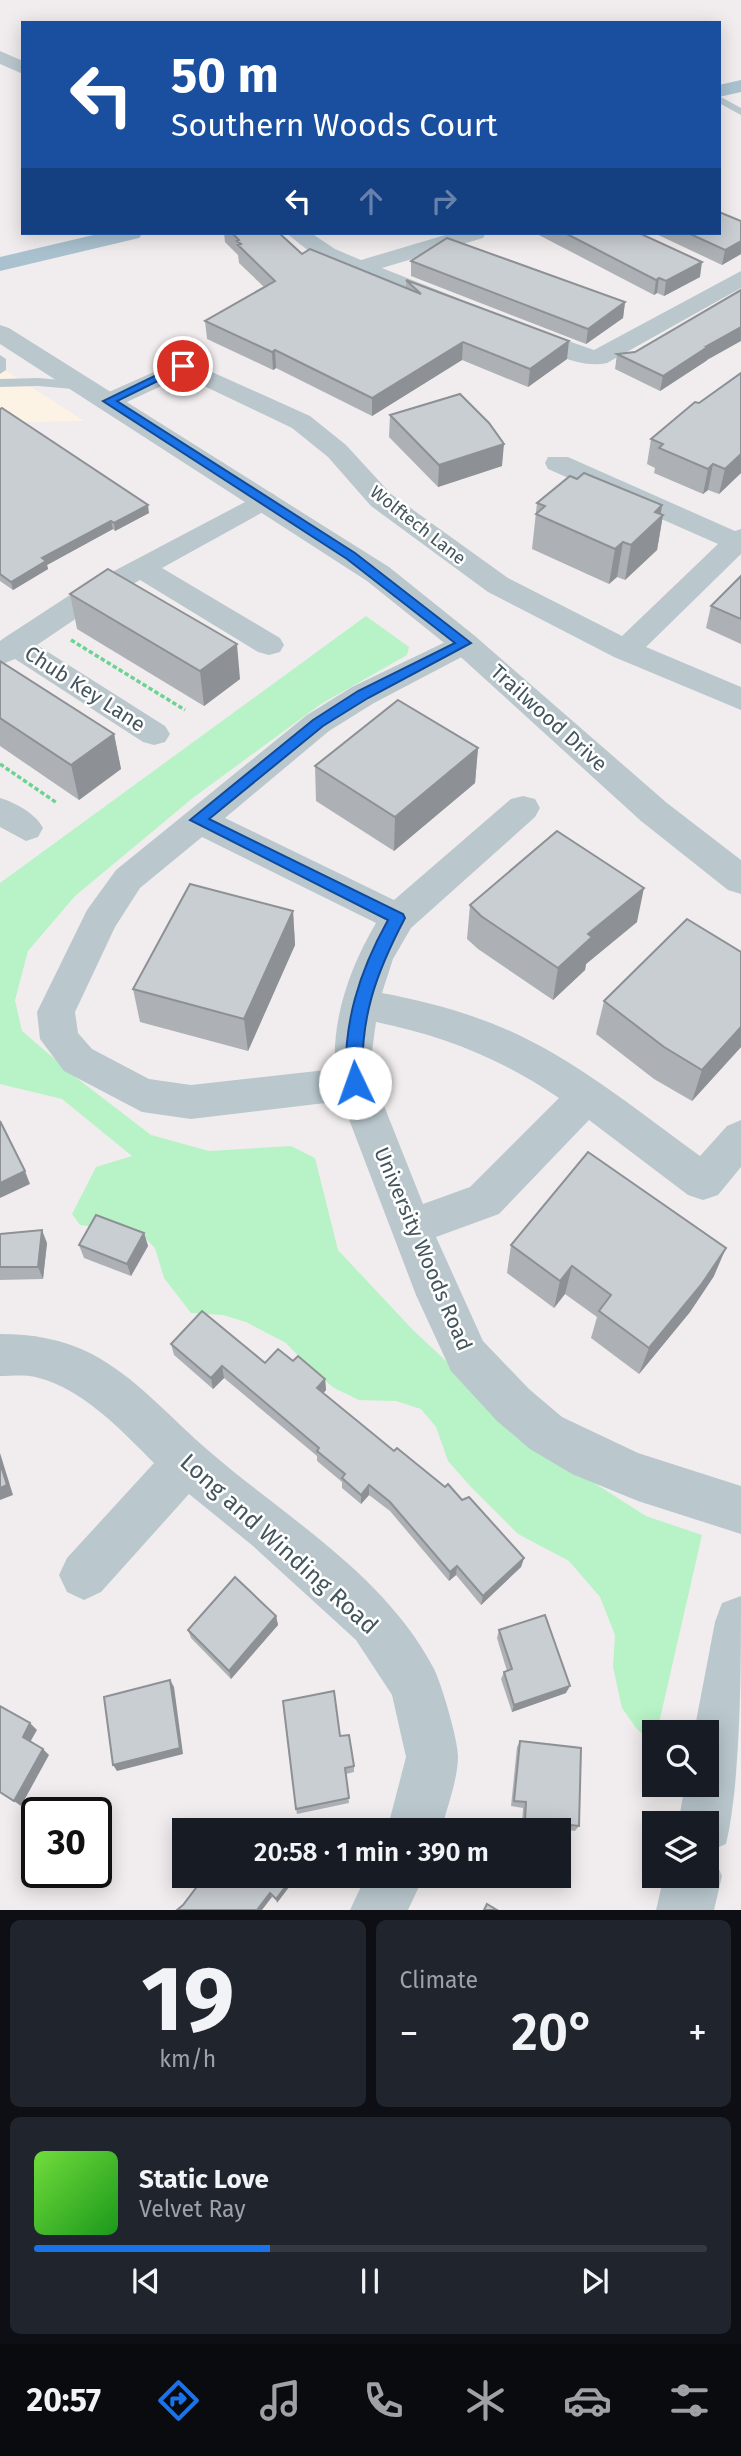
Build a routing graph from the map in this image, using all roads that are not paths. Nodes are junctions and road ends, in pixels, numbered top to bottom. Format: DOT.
graph roads {
  1 [pos="0,57"];
  2 [pos="21,67"];
  3 [pos="741,75"];
  4 [pos="721,80"];
  5 [pos="741,86"];
  6 [pos="721,91"];
  7 [pos="741,92"];
  8 [pos="721,97"];
  9 [pos="721,99"];
  10 [pos="741,112"];
  11 [pos="51,235"];
  12 [pos="123,235"];
  13 [pos="300,235"];
  14 [pos="468,235"];
  15 [pos="0,247"];
  16 [pos="0,264"];
  17 [pos="358,268"];
  18 [pos="711,271"];
  19 [pos="738,280"];
  20 [pos="473,312"];
  21 [pos="498,322"];
  22 [pos="0,333"];
  23 [pos="0,359"];
  24 [pos="0,370"];
  25 [pos="0,383"];
  26 [pos="97,394"];
  27 [pos="558,463"];
  28 [pos="264,500"];
  29 [pos="740,541"];
  30 [pos="140,568"];
  31 [pos="464,643"];
  32 [pos="269,645"];
  33 [pos="8,650"];
  34 [pos="625,650"];
  35 [pos="741,699"];
  36 [pos="154,734"];
  37 [pos="523,808"];
  38 [pos="198,820"];
  39 [pos="741,880"];
  40 [pos="398,918"];
  41 [pos="360,1004"];
  42 [pos="355,1083"];
  43 [pos="586,1097"];
  44 [pos="741,1138"];
  45 [pos="411,1227"];
  46 [pos="0,1355"];
  47 [pos="186,1462"];
  48 [pos="741,1510"];
  49 [pos="84,1575"];
  50 [pos="741,1622"];
  51 [pos="708,1811"];
  52 [pos="417,1818"];
  53 [pos="390,1888"];
  54 [pos="690,1888"];
  55 [pos="378,1910"];
  56 [pos="685,1910"];
  1 -- 2 [label="street"];
  3 -- 4 [label="main road"];
  5 -- 6 [label="main road"];
  7 -- 8 [label="main road"];
  9 -- 10 [label="lane"];
  11 -- 15 [label="main road"];
  12 -- 16 [label="main road"];
  13 -- 17 [label="street"];
  14 -- 17 [label="street"];
  17 -- 20 [label="street"];
  18 -- 19 [label="street"];
  19 -- 21 [label="street"];
  22 -- 26 [label="street, Trailwood Drive"];
  23 -- 24 [label="lane"];
  25 -- 26 [label="lane"];
  26 -- 28 [label="street, Trailwood Drive"];
  26 -- 34 [label="street, Wolftech Lane"];
  27 -- 29 [label="street"];
  28 -- 30 [label="street"];
  28 -- 31 [label="street, Trailwood Drive"];
  29 -- 34 [label="street"];
  30 -- 32 [label="street"];
  30 -- 33 [label="street"];
  31 -- 38 [label="street"];
  31 -- 39 [label="street, Trailwood Drive"];
  33 -- 36 [label="street, Chub Key Lane"];
  34 -- 35 [label="street, Wolftech Lane"];
  37 -- 40 [label="street, University Woods Road"];
  38 -- 40 [label="street"];
  38 -- 42 [label="street"];
  40 -- 41 [label="street, University Woods Road"];
  41 -- 42 [label="street, University Woods Road"];
  41 -- 43 [label="street"];
  42 -- 45 [label="street, University Woods Road"];
  43 -- 44 [label="street"];
  43 -- 45 [label="street"];
  45 -- 48 [label="street, University Woods Road"];
  46 -- 47 [label="street, Long and Winding Road"];
  47 -- 49 [label="street"];
  47 -- 52 [label="street, Long and Winding Road"];
  50 -- 51 [label="street"];
  53 -- 55 [label="street"];
  54 -- 56 [label="street"];
}
